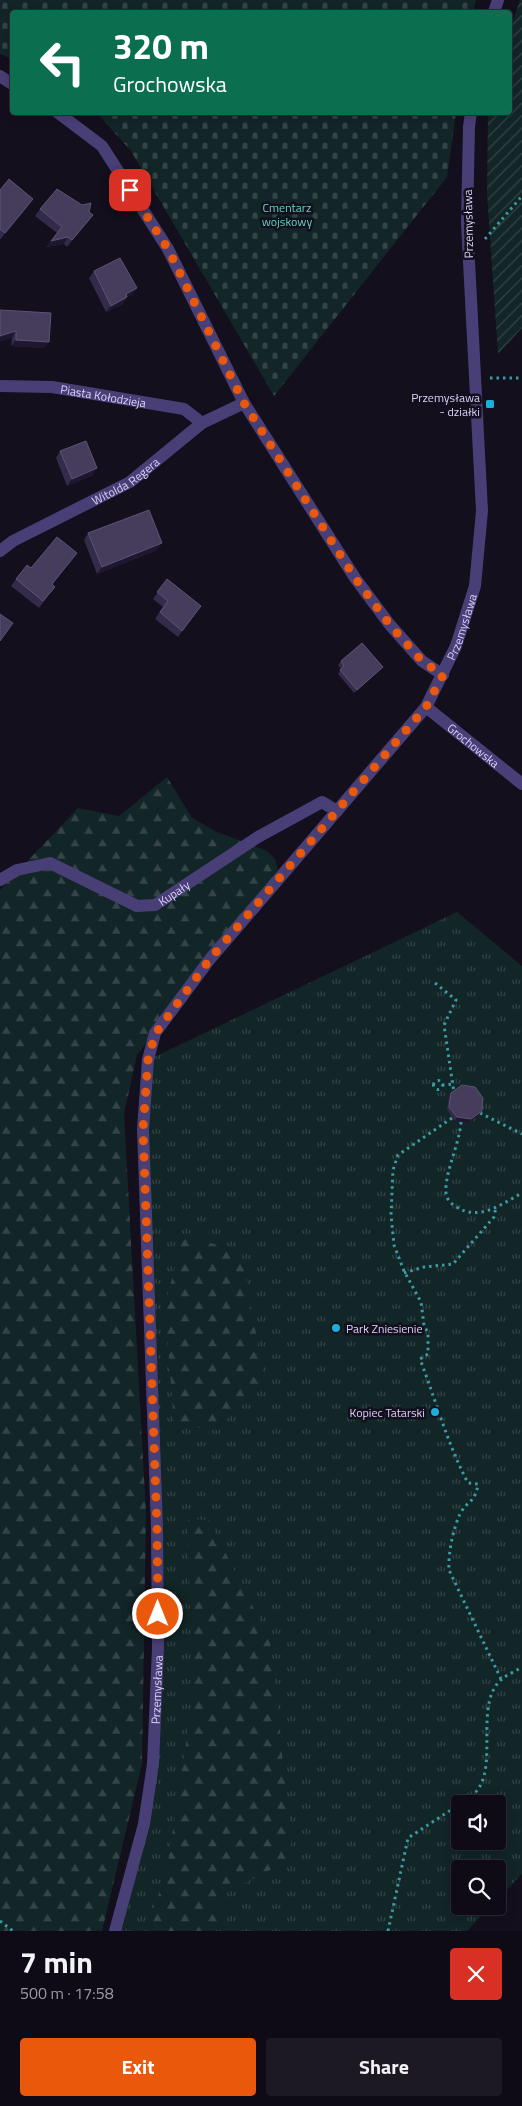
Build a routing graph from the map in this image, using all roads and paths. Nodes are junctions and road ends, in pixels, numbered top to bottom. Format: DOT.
graph roads {
  1 [pos="61,115"];
  2 [pos="471,115"];
  3 [pos="522,196"];
  4 [pos="468,249"];
  5 [pos="475,377"];
  6 [pos="522,378"];
  7 [pos="0,386"];
  8 [pos="244,403"];
  9 [pos="202,423"];
  10 [pos="0,551"];
  11 [pos="443,675"];
  12 [pos="426,707"];
  13 [pos="522,784"];
  14 [pos="337,811"];
  15 [pos="0,880"];
  16 [pos="435,983"];
  17 [pos="452,1083"];
  18 [pos="442,1085"];
  19 [pos="454,1093"];
  20 [pos="480,1113"];
  21 [pos="452,1118"];
  22 [pos="462,1122"];
  23 [pos="522,1134"];
  24 [pos="522,1193"];
  25 [pos="496,1207"];
  26 [pos="404,1273"];
  27 [pos="522,1668"];
  28 [pos="501,1680"];
  29 [pos="471,1795"];
  30 [pos="451,1810"];
  31 [pos="0,1921"];
  32 [pos="12,1931"];
  33 [pos="115,1931"];
  34 [pos="388,1931"];
  1 -- 8 [label="street"];
  2 -- 4 [label="street, Przemysława"];
  3 -- 4 [label="path"];
  4 -- 5 [label="street, Przemysława"];
  5 -- 6 [label="path"];
  5 -- 11 [label="street, Przemysława"];
  7 -- 9 [label="street, Piasta Kołodzieja"];
  8 -- 9 [label="street, Witolda Regera"];
  8 -- 11 [label="street"];
  9 -- 10 [label="street, Witolda Regera"];
  11 -- 12 [label="street, Przemysława"];
  12 -- 13 [label="street, Grochowska"];
  12 -- 14 [label="street, Przemysława"];
  14 -- 15 [label="street, Kupały"];
  14 -- 33 [label="street, Przemysława"];
  16 -- 17 [label="path"];
  17 -- 18 [label="path"];
  17 -- 19 [label="path"];
  20 -- 23 [label="path"];
  21 -- 26 [label="path"];
  22 -- 25 [label="path"];
  24 -- 25 [label="path"];
  25 -- 26 [label="path"];
  26 -- 28 [label="path"];
  27 -- 28 [label="path"];
  28 -- 29 [label="path"];
  30 -- 34 [label="path"];
  31 -- 32 [label="path"];
}
